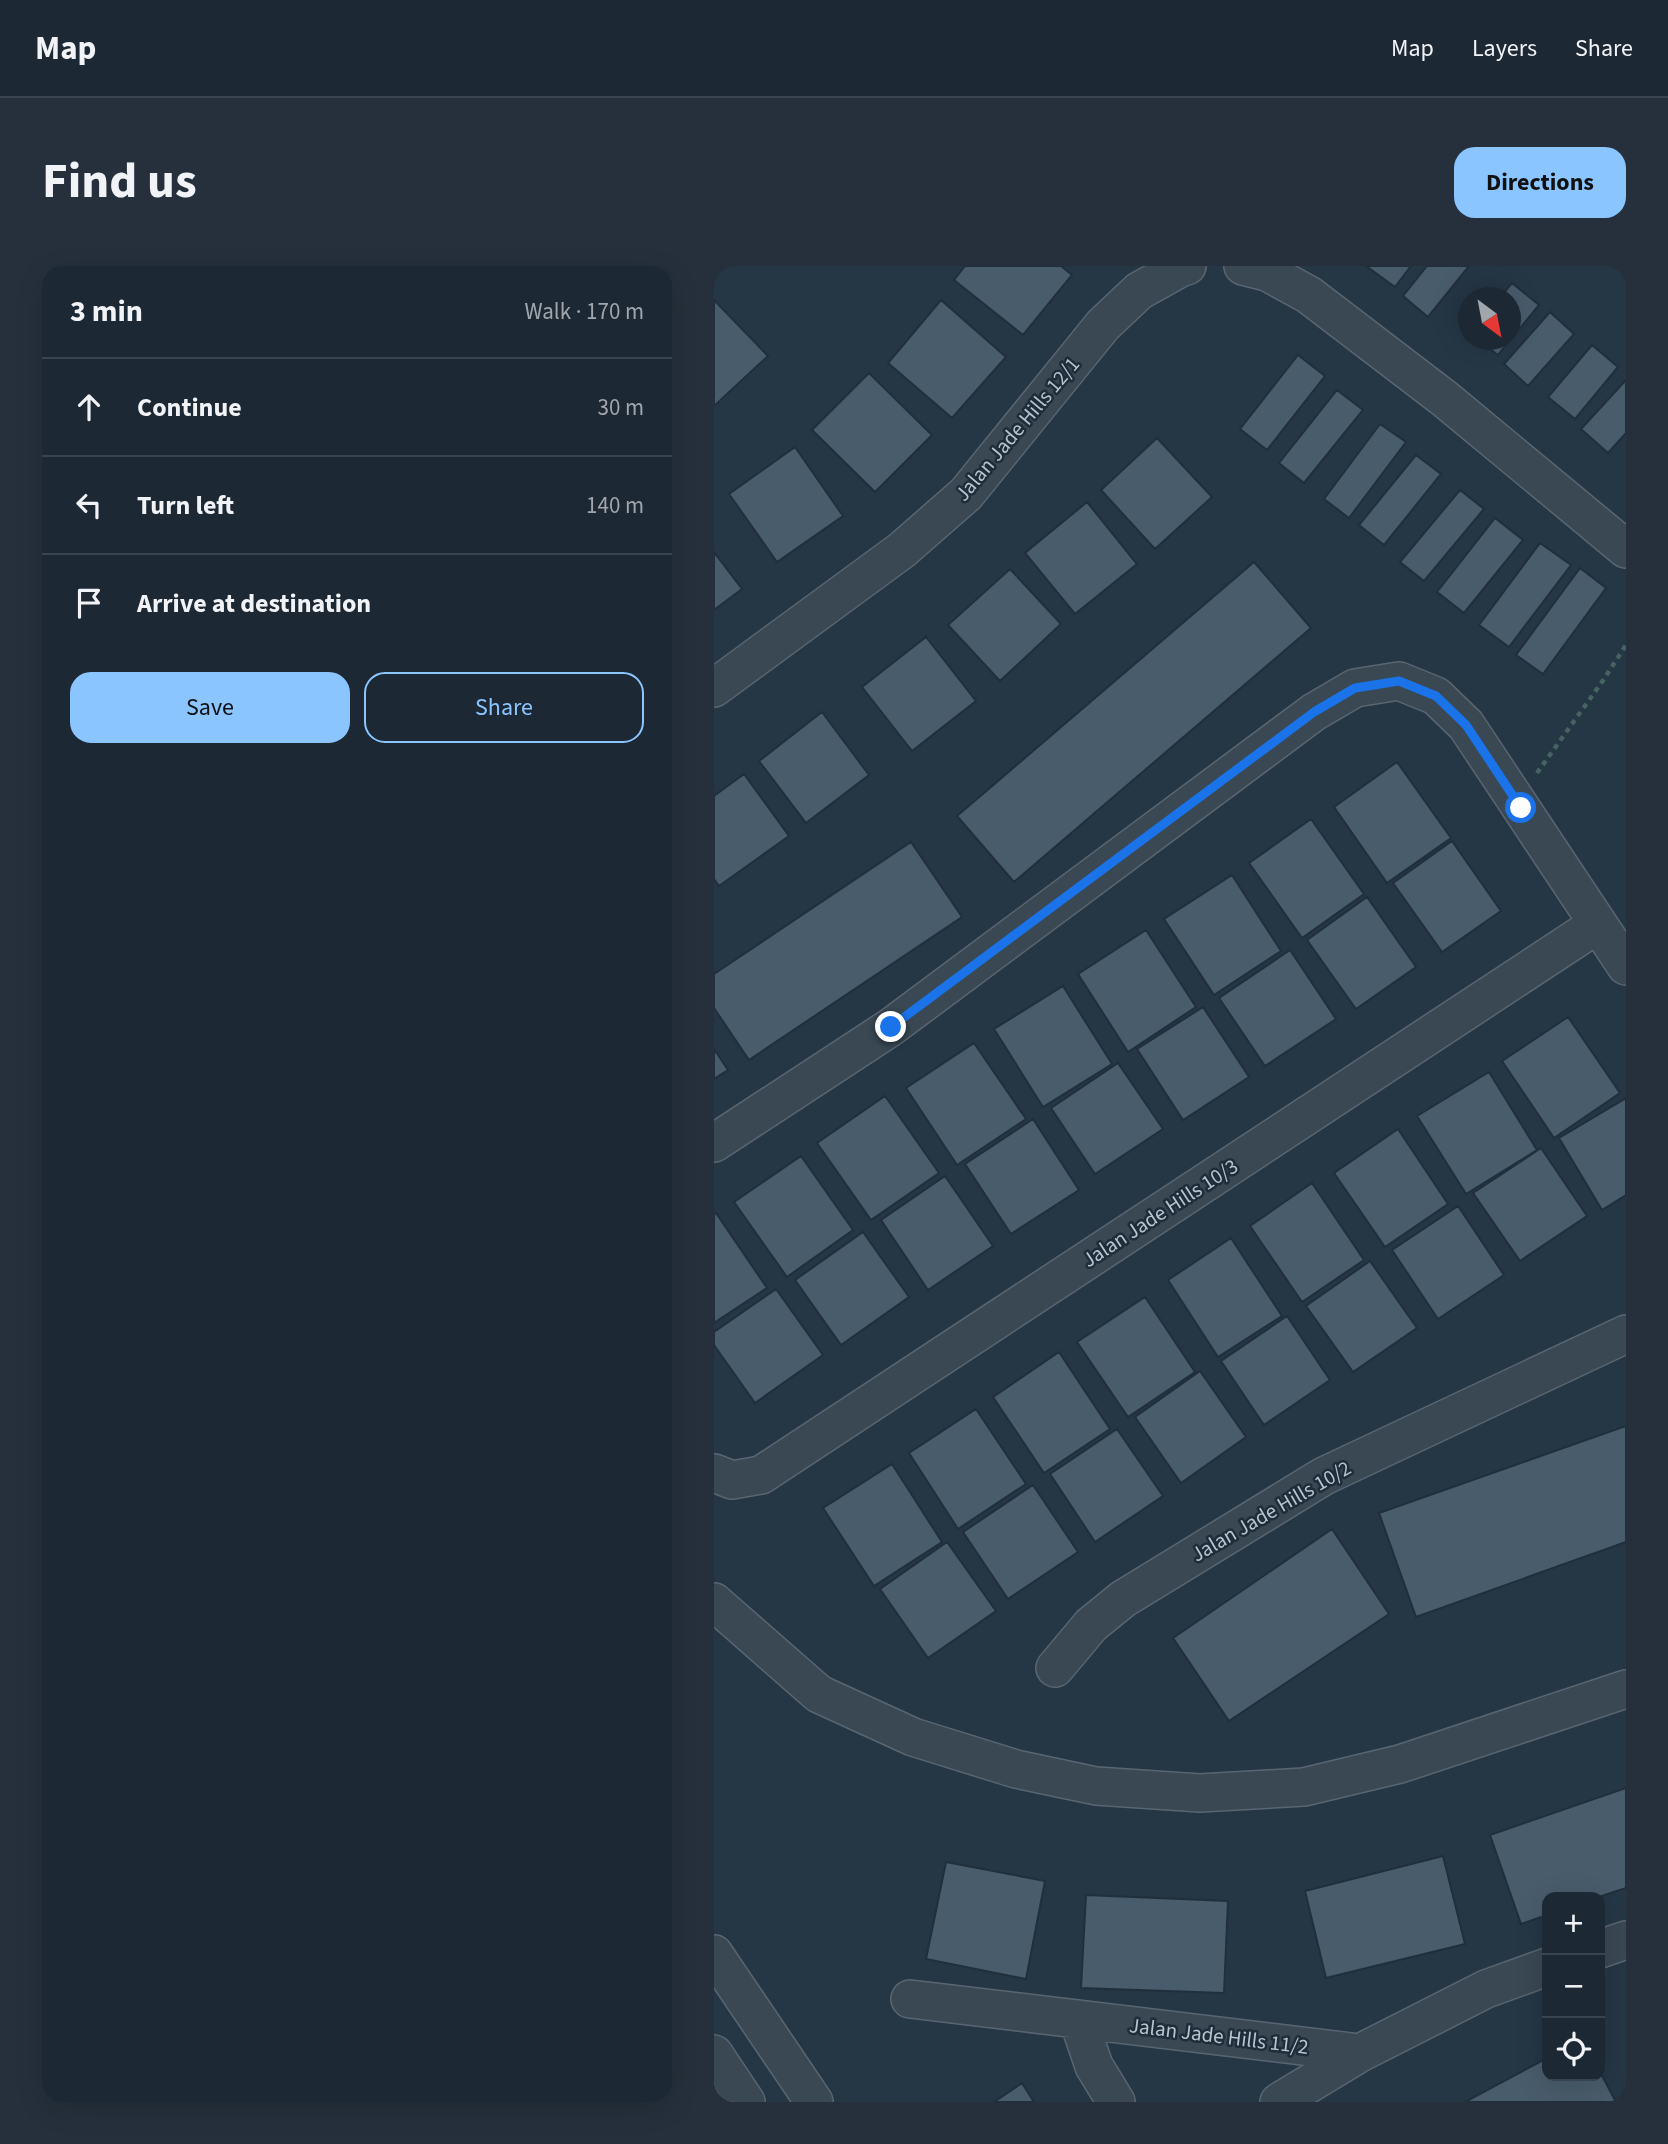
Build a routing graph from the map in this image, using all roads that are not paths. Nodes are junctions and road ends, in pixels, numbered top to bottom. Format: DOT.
graph roads {
  1 [pos="1183,266"];
  2 [pos="1242,266"];
  3 [pos="1626,549"];
  4 [pos="714,688"];
  5 [pos="1598,924"];
  6 [pos="1626,966"];
  7 [pos="714,1143"];
  8 [pos="1626,1334"];
  9 [pos="714,1473"];
  10 [pos="714,1602"];
  11 [pos="1055,1668"];
  12 [pos="1626,1689"];
  13 [pos="1626,1940"];
  14 [pos="1605,1947"];
  15 [pos="714,1954"];
  16 [pos="1542,1970"];
  17 [pos="910,1999"];
  18 [pos="1078,2019"];
  19 [pos="1360,2053"];
  20 [pos="714,2054"];
  21 [pos="746,2102"];
  22 [pos="814,2102"];
  23 [pos="1116,2102"];
  24 [pos="1279,2102"];
  1 -- 4 [label="street, Jalan Jade Hills 12/1"];
  2 -- 3 [label="street"];
  5 -- 6 [label="street"];
  5 -- 7 [label="street"];
  5 -- 9 [label="street, Jalan Jade Hills 10/3"];
  8 -- 11 [label="street, Jalan Jade Hills 10/2"];
  10 -- 12 [label="street"];
  13 -- 14 [label="street"];
  15 -- 22 [label="street"];
  16 -- 19 [label="street, Jalan Jade Hills 11/2"];
  17 -- 18 [label="street, Jalan Jade Hills 11/2"];
  18 -- 19 [label="street, Jalan Jade Hills 11/2"];
  18 -- 23 [label="street"];
  19 -- 24 [label="street, Jalan Jade Hills 11/2"];
  20 -- 21 [label="street"];
}
